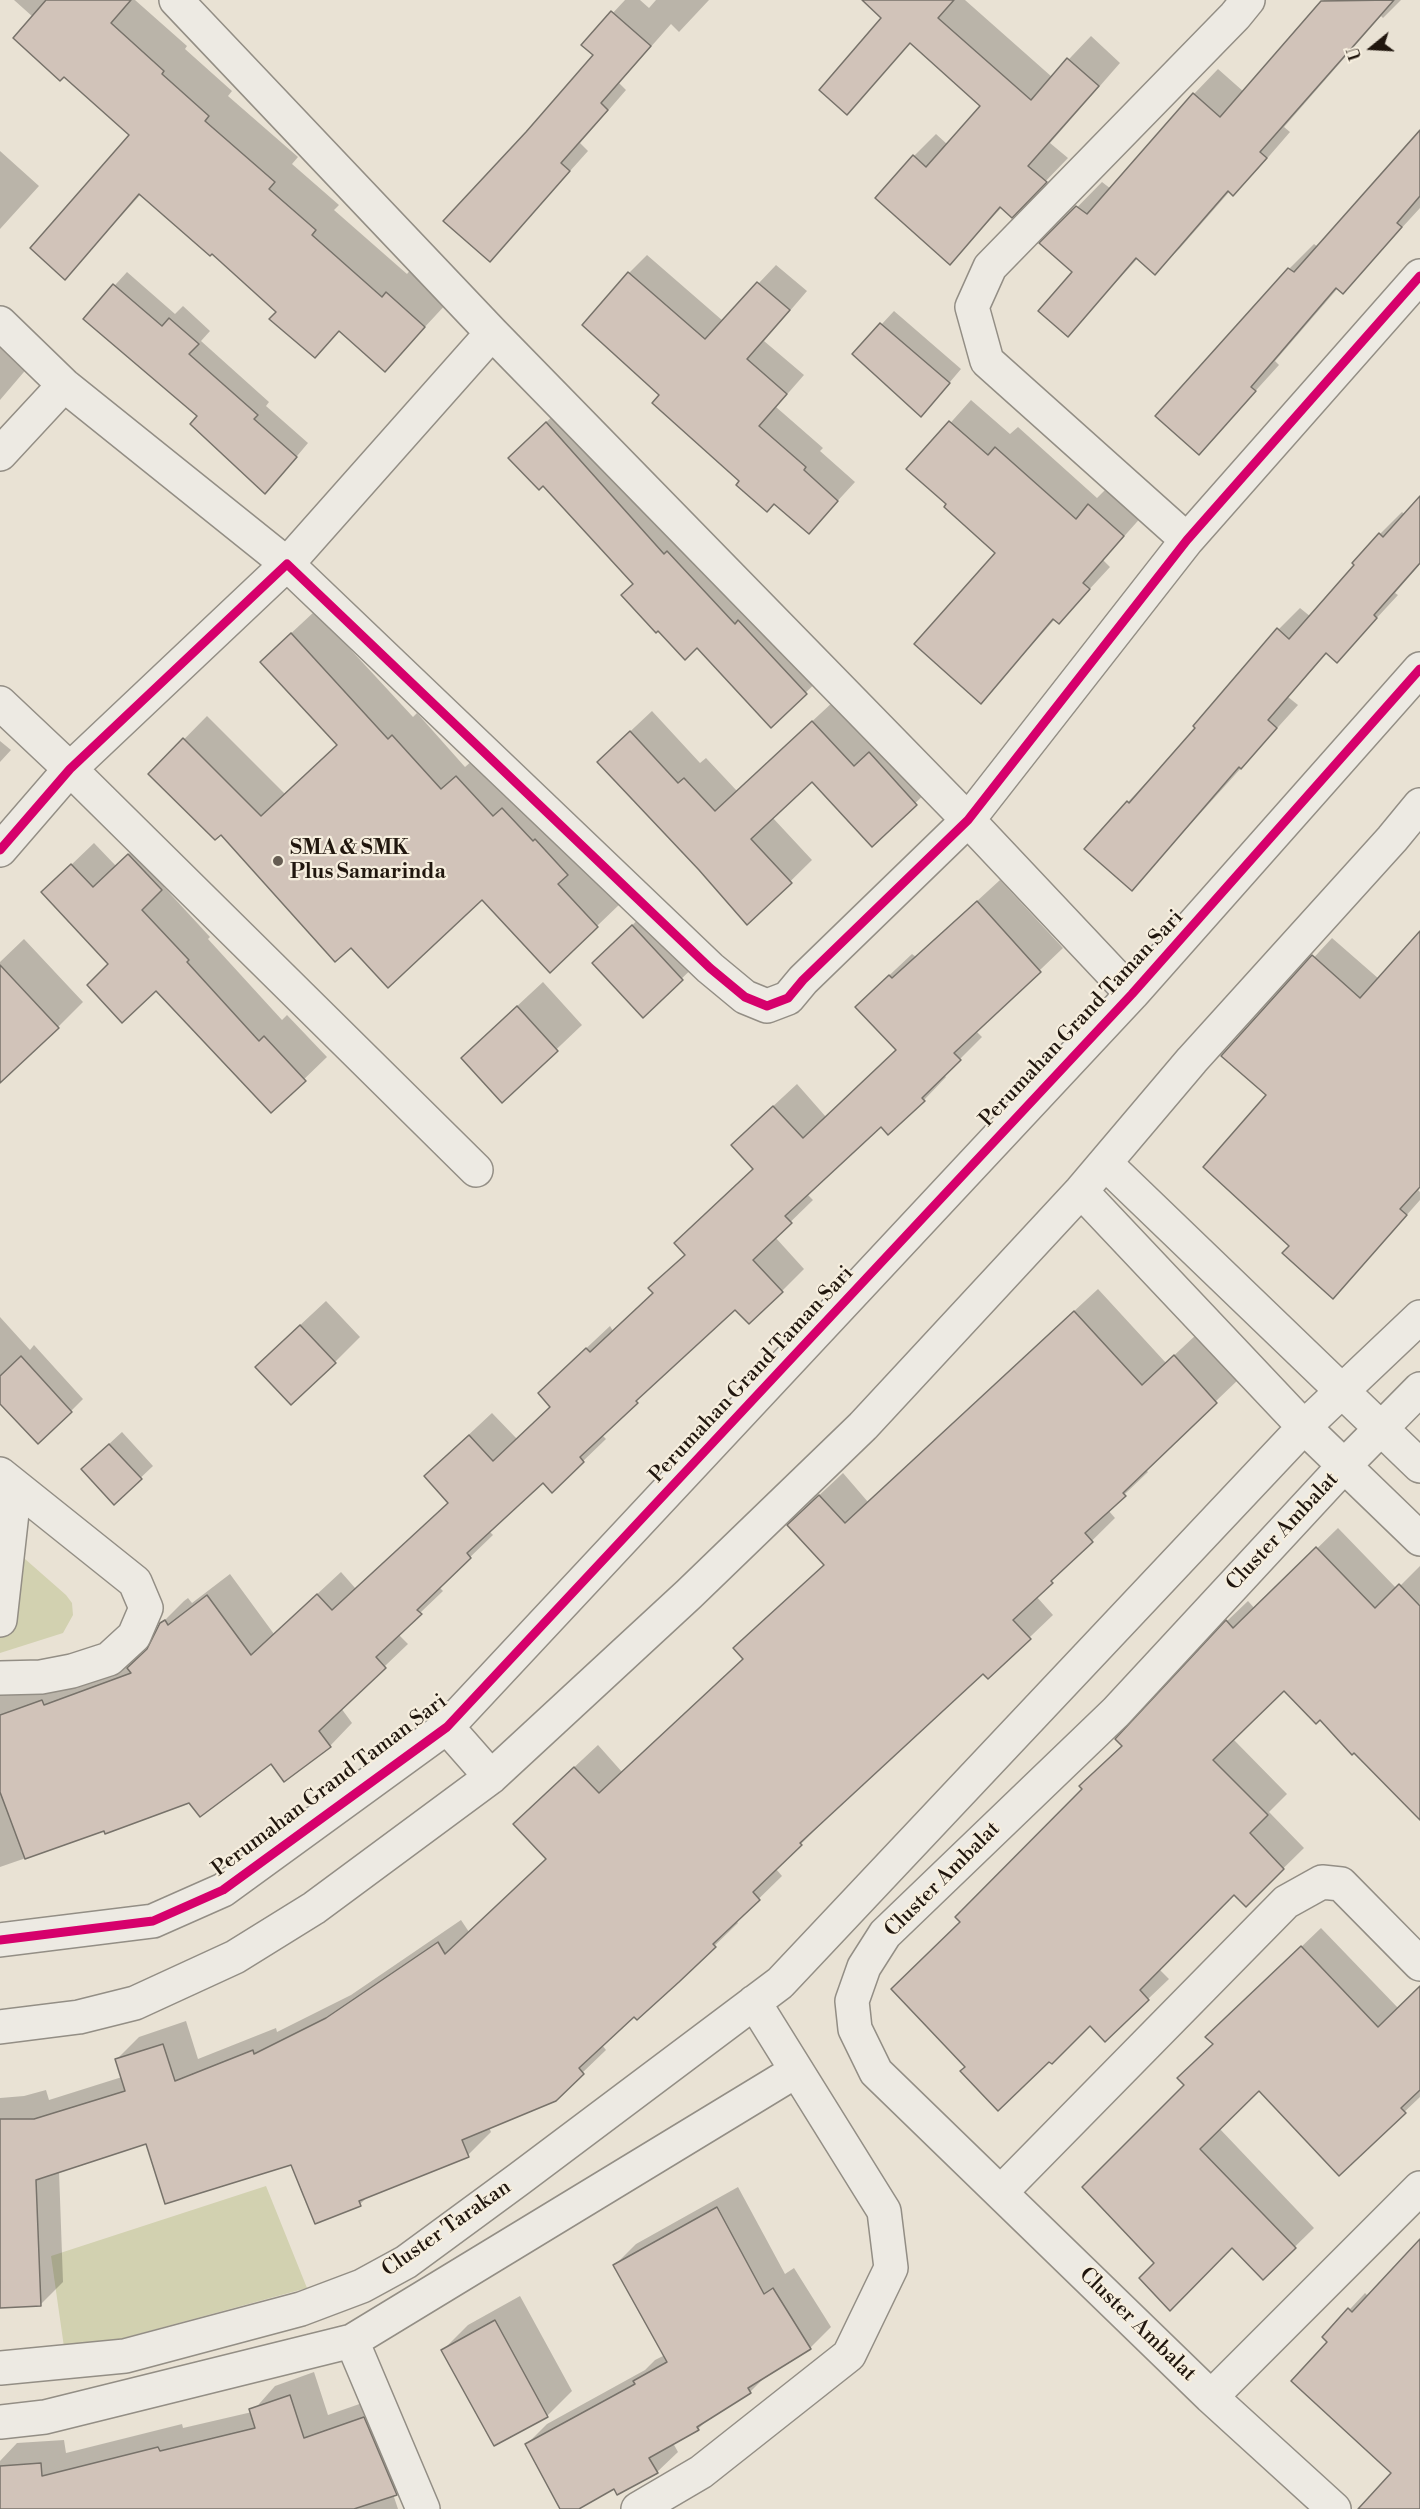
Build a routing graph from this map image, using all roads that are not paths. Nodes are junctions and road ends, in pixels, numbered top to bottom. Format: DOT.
graph roads {
  1 [pos="176,0"];
  2 [pos="1248,0"];
  3 [pos="1420,276"];
  4 [pos="0,322"];
  5 [pos="492,333"];
  6 [pos="64,385"];
  7 [pos="0,454"];
  8 [pos="1186,540"];
  9 [pos="287,564"];
  10 [pos="1420,669"];
  11 [pos="0,703"];
  12 [pos="70,769"];
  13 [pos="1420,805"];
  14 [pos="968,820"];
  15 [pos="0,850"];
  16 [pos="1132,994"];
  17 [pos="1105,1163"];
  18 [pos="476,1170"];
  19 [pos="1081,1191"];
  20 [pos="1420,1317"];
  21 [pos="1420,1389"];
  22 [pos="1343,1390"];
  23 [pos="1304,1427"];
  24 [pos="1382,1428"];
  25 [pos="1420,1466"];
  26 [pos="1343,1467"];
  27 [pos="8,1480"];
  28 [pos="1420,1539"];
  29 [pos="0,1620"];
  30 [pos="0,1678"];
  31 [pos="447,1727"];
  32 [pos="491,1778"];
  33 [pos="0,1940"];
  34 [pos="1420,1964"];
  35 [pos="754,2002"];
  36 [pos="0,2027"];
  37 [pos="790,2062"];
  38 [pos="1420,2188"];
  39 [pos="1001,2192"];
  40 [pos="352,2341"];
  41 [pos="0,2368"];
  42 [pos="1211,2397"];
  43 [pos="0,2421"];
  44 [pos="423,2509"];
  45 [pos="638,2509"];
  46 [pos="1334,2509"];
  1 -- 5 [label="street"];
  2 -- 8 [label="street"];
  3 -- 8 [label="street"];
  4 -- 6 [label="street"];
  5 -- 9 [label="street"];
  5 -- 14 [label="street"];
  6 -- 7 [label="street"];
  6 -- 9 [label="street"];
  8 -- 14 [label="street"];
  9 -- 12 [label="street"];
  9 -- 14 [label="street"];
  10 -- 16 [label="street, Perumahan Grand Taman Sari"];
  11 -- 12 [label="street"];
  12 -- 15 [label="street"];
  12 -- 18 [label="street"];
  13 -- 17 [label="street"];
  14 -- 16 [label="street"];
  16 -- 31 [label="street, Perumahan Grand Taman Sari"];
  17 -- 19 [label="street"];
  17 -- 22 [label="street"];
  19 -- 23 [label="street, Cluster Ambalat"];
  19 -- 32 [label="street"];
  20 -- 22 [label="street"];
  21 -- 24 [label="street, Cluster Ambalat"];
  22 -- 23 [label="street"];
  22 -- 24 [label="street"];
  23 -- 26 [label="street, Cluster Ambalat"];
  23 -- 35 [label="street"];
  24 -- 25 [label="street"];
  24 -- 26 [label="street, Cluster Ambalat"];
  26 -- 28 [label="street, Cluster Ambalat"];
  26 -- 39 [label="street, Cluster Ambalat"];
  27 -- 29 [label="street"];
  27 -- 30 [label="street"];
  31 -- 32 [label="street"];
  31 -- 33 [label="street, Perumahan Grand Taman Sari"];
  32 -- 36 [label="street"];
  34 -- 39 [label="street"];
  35 -- 37 [label="street"];
  35 -- 41 [label="street, Cluster Tarakan"];
  37 -- 40 [label="street"];
  37 -- 45 [label="street"];
  38 -- 42 [label="street"];
  39 -- 42 [label="street, Cluster Ambalat"];
  40 -- 43 [label="street"];
  40 -- 44 [label="street"];
  42 -- 46 [label="street, Cluster Ambalat"];
}
